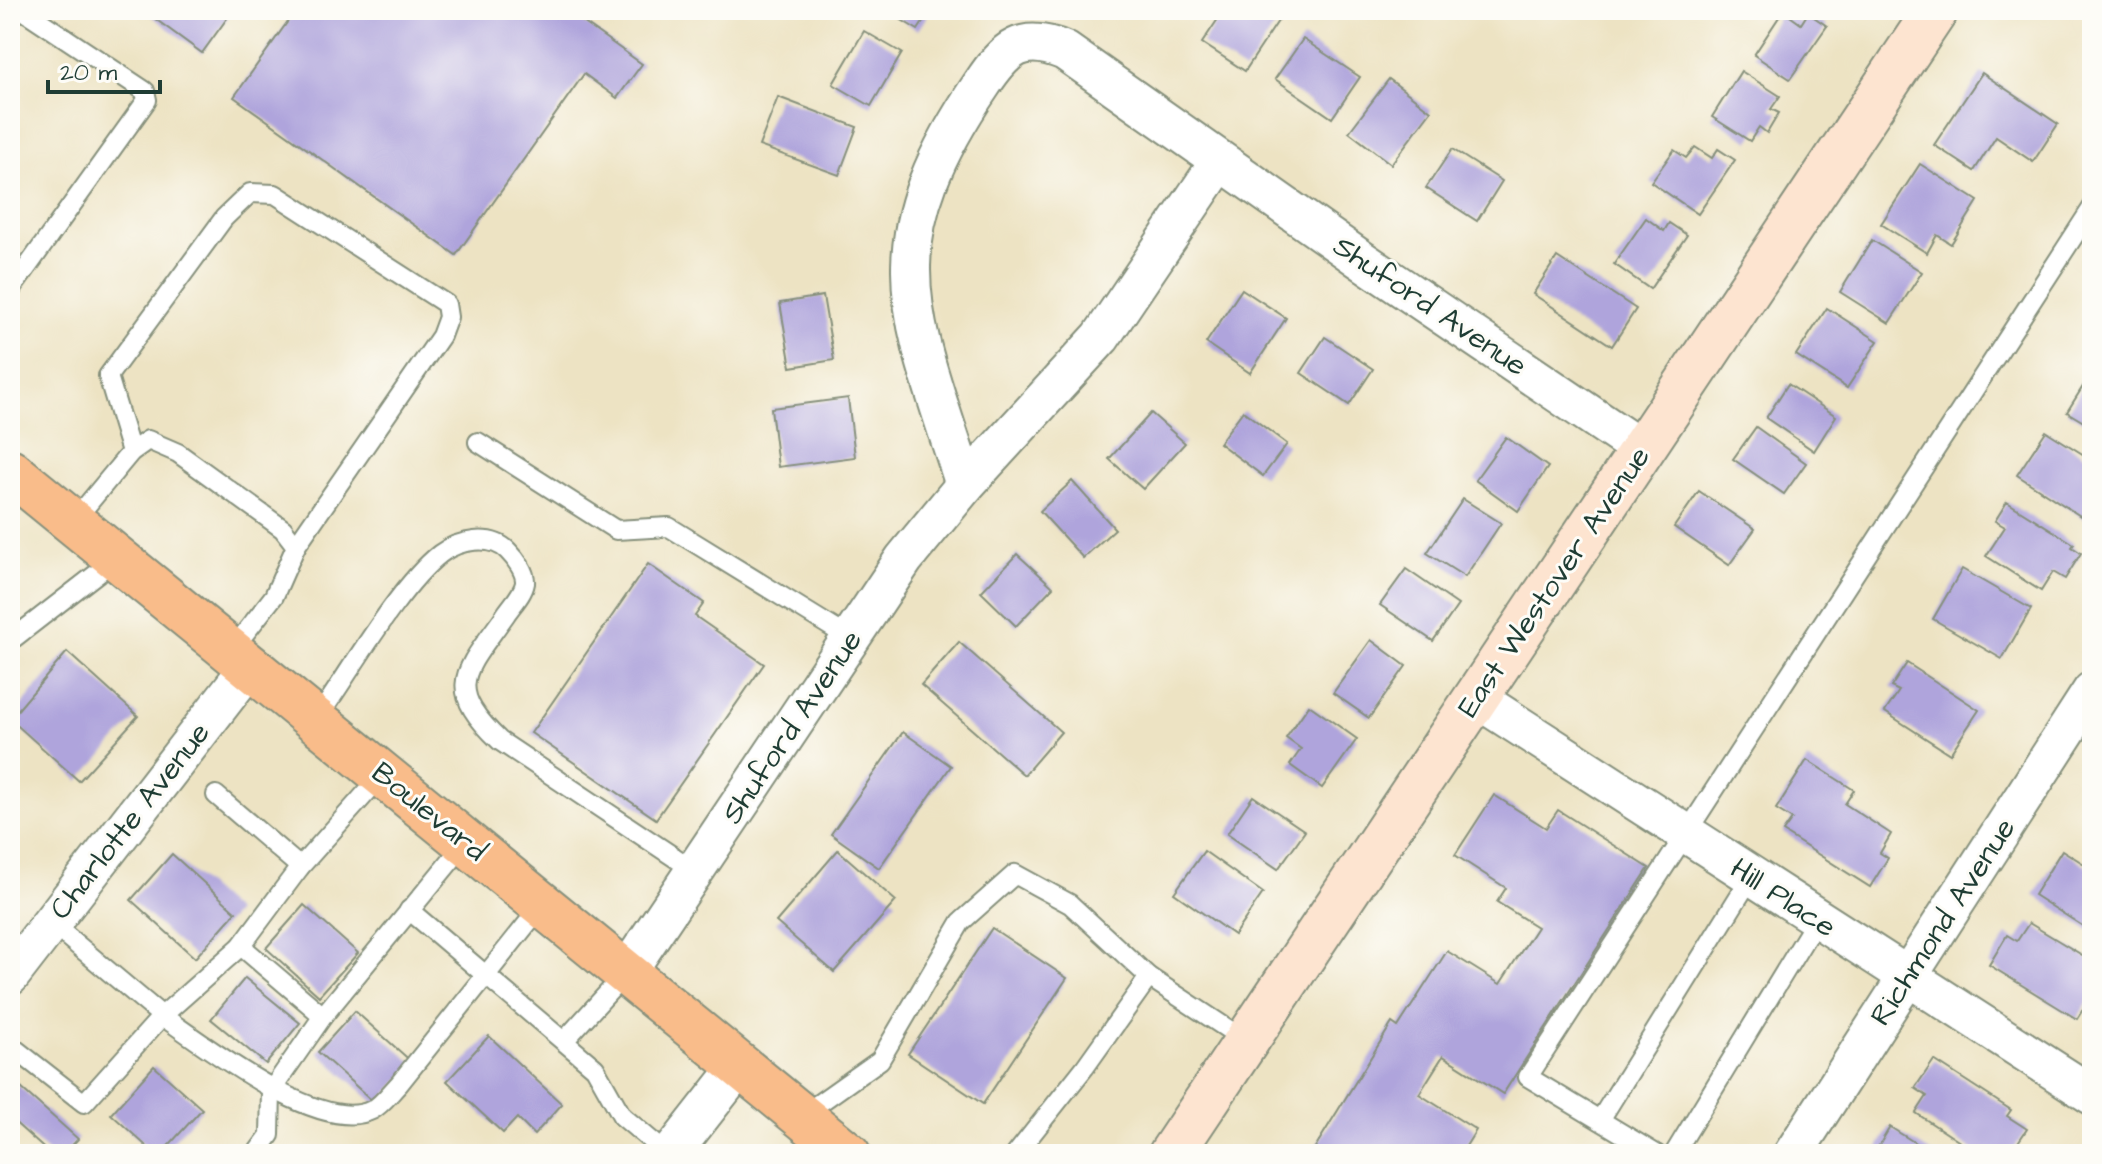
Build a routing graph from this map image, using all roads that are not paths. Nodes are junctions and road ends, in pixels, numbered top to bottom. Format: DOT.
graph roads {
  1 [pos="23,10"];
  2 [pos="1924,14"];
  3 [pos="1220,161"];
  4 [pos="2092,208"];
  5 [pos="10,291"];
  6 [pos="478,442"];
  7 [pos="1642,450"];
  8 [pos="131,452"];
  9 [pos="10,471"];
  10 [pos="965,485"];
  11 [pos="73,522"];
  12 [pos="296,546"];
  13 [pos="117,558"];
  14 [pos="851,639"];
  15 [pos="10,641"];
  16 [pos="240,658"];
  17 [pos="2092,691"];
  18 [pos="1476,698"];
  19 [pos="316,720"];
  20 [pos="383,774"];
  21 [pos="216,795"];
  22 [pos="1685,835"];
  23 [pos="466,842"];
  24 [pos="300,867"];
  25 [pos="695,871"];
  26 [pos="1751,877"];
  27 [pos="542,905"];
  28 [pos="409,910"];
  29 [pos="1817,919"];
  30 [pos="51,923"];
  31 [pos="241,946"];
  32 [pos="626,973"];
  33 [pos="485,974"];
  34 [pos="10,976"];
  35 [pos="1149,977"];
  36 [pos="1908,977"];
  37 [pos="162,1016"];
  38 [pos="323,1016"];
  39 [pos="564,1041"];
  40 [pos="1246,1041"];
  41 [pos="10,1045"];
  42 [pos="740,1066"];
  43 [pos="271,1091"];
  44 [pos="2092,1095"];
  45 [pos="801,1116"];
  46 [pos="1600,1120"];
  47 [pos="256,1154"];
  48 [pos="669,1154"];
  49 [pos="848,1154"];
  50 [pos="1016,1154"];
  51 [pos="1171,1154"];
  52 [pos="1656,1154"];
  53 [pos="1674,1154"];
  54 [pos="1793,1154"];
  1 -- 5 [label="lane"];
  2 -- 7 [label="main road, East Westover Avenue"];
  3 -- 7 [label="street, Shuford Avenue"];
  3 -- 10 [label="street, Shuford Avenue"];
  3 -- 10 [label="street, Shuford Avenue"];
  4 -- 22 [label="lane"];
  6 -- 14 [label="lane"];
  7 -- 18 [label="main road, East Westover Avenue"];
  8 -- 11 [label="lane"];
  8 -- 12 [label="lane"];
  8 -- 12 [label="lane"];
  9 -- 11 [label="main road, Boulevard"];
  10 -- 14 [label="street, Shuford Avenue"];
  11 -- 13 [label="main road, Boulevard"];
  12 -- 16 [label="lane"];
  13 -- 15 [label="lane"];
  13 -- 16 [label="main road, Boulevard"];
  14 -- 25 [label="street, Shuford Avenue"];
  16 -- 19 [label="main road, Boulevard"];
  16 -- 30 [label="street, Charlotte Avenue"];
  17 -- 36 [label="street, Richmond Avenue"];
  18 -- 22 [label="street, Hill Place"];
  18 -- 40 [label="main road, East Westover Avenue"];
  19 -- 20 [label="main road, Boulevard"];
  19 -- 25 [label="lane"];
  20 -- 23 [label="main road, Boulevard"];
  20 -- 24 [label="lane"];
  21 -- 24 [label="lane"];
  22 -- 26 [label="street, Hill Place"];
  22 -- 46 [label="lane"];
  23 -- 27 [label="main road, Boulevard"];
  23 -- 28 [label="lane"];
  24 -- 31 [label="lane"];
  25 -- 32 [label="street, Shuford Avenue"];
  26 -- 29 [label="street, Hill Place"];
  26 -- 46 [label="lane"];
  27 -- 32 [label="main road, Boulevard"];
  27 -- 33 [label="lane"];
  28 -- 33 [label="lane"];
  28 -- 38 [label="lane"];
  29 -- 36 [label="street, Hill Place"];
  29 -- 53 [label="lane"];
  30 -- 34 [label="street, Charlotte Avenue"];
  30 -- 37 [label="lane"];
  31 -- 37 [label="lane"];
  31 -- 38 [label="lane"];
  32 -- 39 [label="lane"];
  32 -- 42 [label="main road, Boulevard"];
  33 -- 39 [label="lane"];
  33 -- 43 [label="lane"];
  35 -- 40 [label="lane"];
  35 -- 45 [label="lane"];
  35 -- 50 [label="lane"];
  36 -- 44 [label="street, Hill Place"];
  36 -- 54 [label="street, Richmond Avenue"];
  37 -- 41 [label="lane"];
  37 -- 43 [label="lane"];
  38 -- 43 [label="lane"];
  39 -- 48 [label="lane"];
  40 -- 51 [label="main road, East Westover Avenue"];
  42 -- 45 [label="main road, Boulevard"];
  42 -- 48 [label="street"];
  43 -- 47 [label="lane"];
  45 -- 49 [label="main road, Boulevard"];
  46 -- 52 [label="lane"];
}
